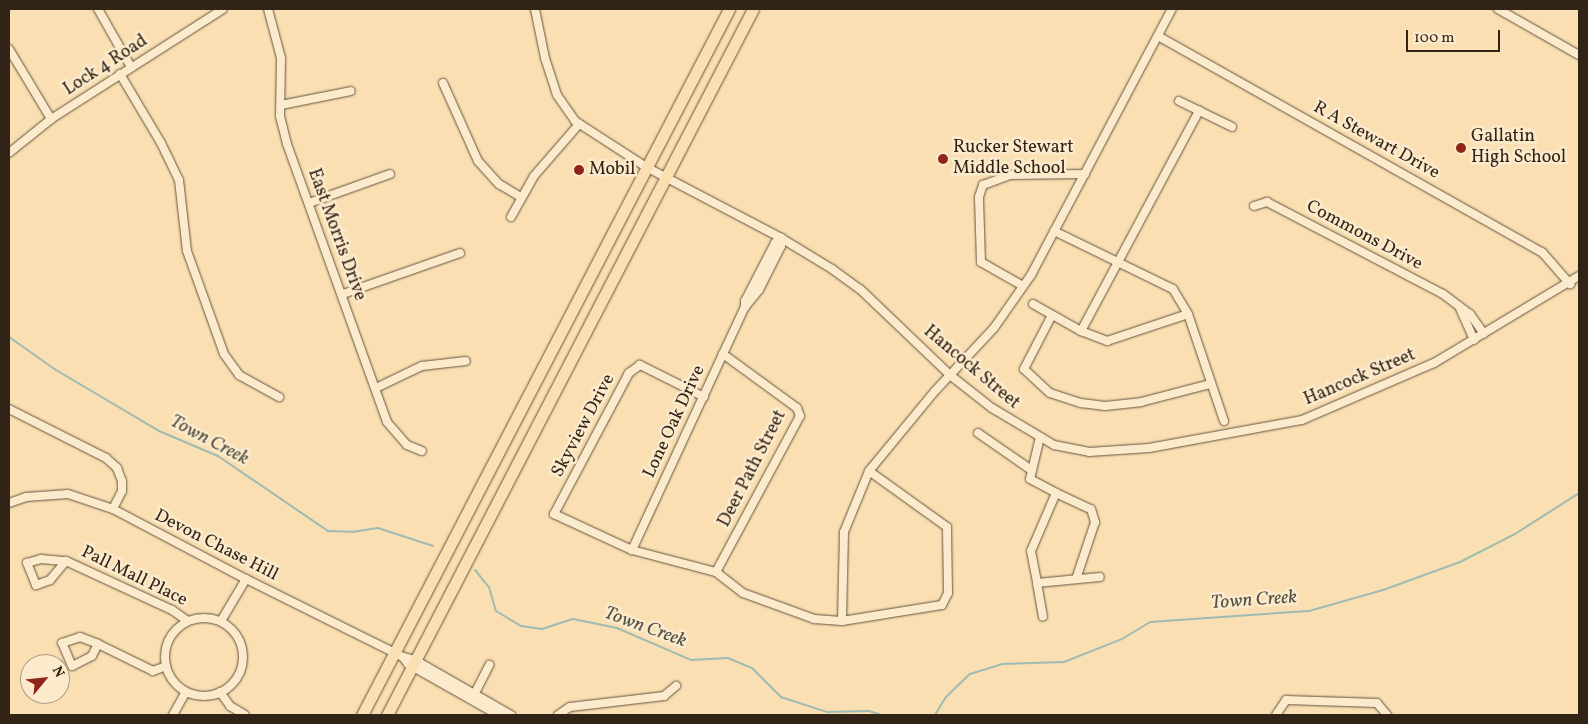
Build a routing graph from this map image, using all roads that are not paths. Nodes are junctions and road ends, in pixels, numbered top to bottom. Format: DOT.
graph roads {
  1 [pos="98,9"];
  2 [pos="223,9"];
  3 [pos="268,9"];
  4 [pos="535,9"];
  5 [pos="729,9"];
  6 [pos="753,9"];
  7 [pos="1172,9"];
  8 [pos="1498,9"];
  9 [pos="1158,36"];
  10 [pos="9,49"];
  11 [pos="1579,55"];
  12 [pos="131,67"];
  13 [pos="120,74"];
  14 [pos="443,83"];
  15 [pos="352,91"];
  16 [pos="1179,101"];
  17 [pos="282,105"];
  18 [pos="1200,111"];
  19 [pos="51,119"];
  20 [pos="579,124"];
  21 [pos="1232,127"];
  22 [pos="9,153"];
  23 [pos="646,167"];
  24 [pos="390,174"];
  25 [pos="1084,174"];
  26 [pos="666,176"];
  27 [pos="521,197"];
  28 [pos="309,203"];
  29 [pos="1254,206"];
  30 [pos="511,216"];
  31 [pos="1054,231"];
  32 [pos="782,238"];
  33 [pos="460,253"];
  34 [pos="1117,264"];
  35 [pos="1579,276"];
  36 [pos="1570,284"];
  37 [pos="1023,286"];
  38 [pos="343,294"];
  39 [pos="1033,304"];
  40 [pos="1459,306"];
  41 [pos="1188,314"];
  42 [pos="1052,315"];
  43 [pos="1081,331"];
  44 [pos="1484,334"];
  45 [pos="1474,340"];
  46 [pos="723,354"];
  47 [pos="466,361"];
  48 [pos="950,374"];
  49 [pos="1210,384"];
  50 [pos="376,388"];
  51 [pos="279,397"];
  52 [pos="704,397"];
  53 [pos="9,409"];
  54 [pos="1224,421"];
  55 [pos="978,433"];
  56 [pos="1040,437"];
  57 [pos="422,451"];
  58 [pos="1030,469"];
  59 [pos="869,471"];
  60 [pos="1056,494"];
  61 [pos="9,503"];
  62 [pos="112,509"];
  63 [pos="632,550"];
  64 [pos="66,561"];
  65 [pos="716,572"];
  66 [pos="1100,577"];
  67 [pos="246,579"];
  68 [pos="1076,580"];
  69 [pos="1037,583"];
  70 [pos="1043,616"];
  71 [pos="188,621"];
  72 [pos="221,621"];
  73 [pos="842,621"];
  74 [pos="98,644"];
  75 [pos="398,654"];
  76 [pos="413,663"];
  77 [pos="489,665"];
  78 [pos="166,666"];
  79 [pos="676,686"];
  80 [pos="186,692"];
  81 [pos="220,692"];
  82 [pos="473,696"];
  83 [pos="173,715"];
  84 [pos="245,715"];
  85 [pos="362,715"];
  86 [pos="386,715"];
  87 [pos="498,715"];
  88 [pos="511,715"];
  89 [pos="558,715"];
  90 [pos="1276,715"];
  91 [pos="1387,715"];
  1 -- 12 [label="street"];
  2 -- 12 [label="street, Lock 4 Road"];
  3 -- 17 [label="street, East Morris Drive"];
  4 -- 20 [label="street, Hancock Street"];
  5 -- 23 [label="highway"];
  6 -- 26 [label="highway"];
  7 -- 9 [label="street"];
  8 -- 11 [label="street"];
  9 -- 25 [label="street"];
  9 -- 36 [label="street, R A Stewart Drive"];
  10 -- 19 [label="street"];
  12 -- 13 [label="street, Lock 4 Road"];
  13 -- 19 [label="street, Lock 4 Road"];
  13 -- 51 [label="street"];
  14 -- 27 [label="street"];
  15 -- 17 [label="street"];
  16 -- 18 [label="street"];
  17 -- 28 [label="street, East Morris Drive"];
  18 -- 21 [label="street"];
  18 -- 34 [label="street"];
  19 -- 22 [label="street, Lock 4 Road"];
  20 -- 23 [label="street, Hancock Street"];
  20 -- 27 [label="street"];
  23 -- 26 [label="street, Hancock Street"];
  23 -- 75 [label="highway"];
  24 -- 28 [label="street"];
  25 -- 31 [label="street"];
  25 -- 37 [label="street"];
  26 -- 32 [label="street, Hancock Street"];
  26 -- 76 [label="highway"];
  27 -- 30 [label="street"];
  28 -- 38 [label="street, East Morris Drive"];
  29 -- 40 [label="street, Commons Drive"];
  31 -- 34 [label="street"];
  31 -- 37 [label="street"];
  32 -- 46 [label="street, Lone Oak Drive"];
  32 -- 48 [label="street, Hancock Street"];
  33 -- 38 [label="street"];
  34 -- 41 [label="street"];
  34 -- 43 [label="street"];
  35 -- 36 [label="street, Hancock Street"];
  36 -- 44 [label="street, Hancock Street"];
  37 -- 48 [label="street"];
  38 -- 50 [label="street, East Morris Drive"];
  39 -- 42 [label="street"];
  40 -- 44 [label="street, Commons Drive"];
  40 -- 45 [label="street"];
  41 -- 43 [label="street"];
  41 -- 49 [label="street"];
  42 -- 43 [label="street"];
  42 -- 49 [label="street"];
  44 -- 45 [label="street, Hancock Street"];
  45 -- 56 [label="street, Hancock Street"];
  46 -- 52 [label="street, Lone Oak Drive"];
  46 -- 65 [label="street, Deer Path Street"];
  47 -- 50 [label="street"];
  48 -- 56 [label="street, Hancock Street"];
  48 -- 59 [label="street"];
  49 -- 54 [label="street"];
  50 -- 57 [label="street, East Morris Drive"];
  52 -- 63 [label="street, Lone Oak Drive"];
  52 -- 63 [label="street, Skyview Drive"];
  53 -- 62 [label="street"];
  55 -- 58 [label="street"];
  56 -- 58 [label="street"];
  58 -- 60 [label="street"];
  59 -- 73 [label="street"];
  59 -- 73 [label="street"];
  60 -- 68 [label="street"];
  60 -- 69 [label="street"];
  61 -- 62 [label="street, Devon Chase Hill"];
  62 -- 67 [label="street, Devon Chase Hill"];
  63 -- 65 [label="street"];
  64 -- 64 [label="street, Pall Mall Place"];
  64 -- 71 [label="street, Pall Mall Place"];
  65 -- 73 [label="street"];
  66 -- 68 [label="street"];
  67 -- 72 [label="street"];
  67 -- 75 [label="street, Devon Chase Hill"];
  68 -- 69 [label="street"];
  69 -- 70 [label="street"];
  71 -- 72 [label="street"];
  71 -- 78 [label="street"];
  72 -- 81 [label="street"];
  74 -- 74 [label="street"];
  74 -- 78 [label="street"];
  75 -- 76 [label="street, Devon Chase Hill"];
  75 -- 85 [label="highway"];
  76 -- 82 [label="street, Devon Chase Hill"];
  76 -- 86 [label="highway"];
  77 -- 82 [label="street"];
  78 -- 80 [label="street"];
  79 -- 89 [label="street"];
  80 -- 81 [label="street"];
  80 -- 83 [label="street"];
  81 -- 84 [label="street"];
  82 -- 87 [label="street"];
  82 -- 88 [label="street"];
  90 -- 91 [label="street"];
}
